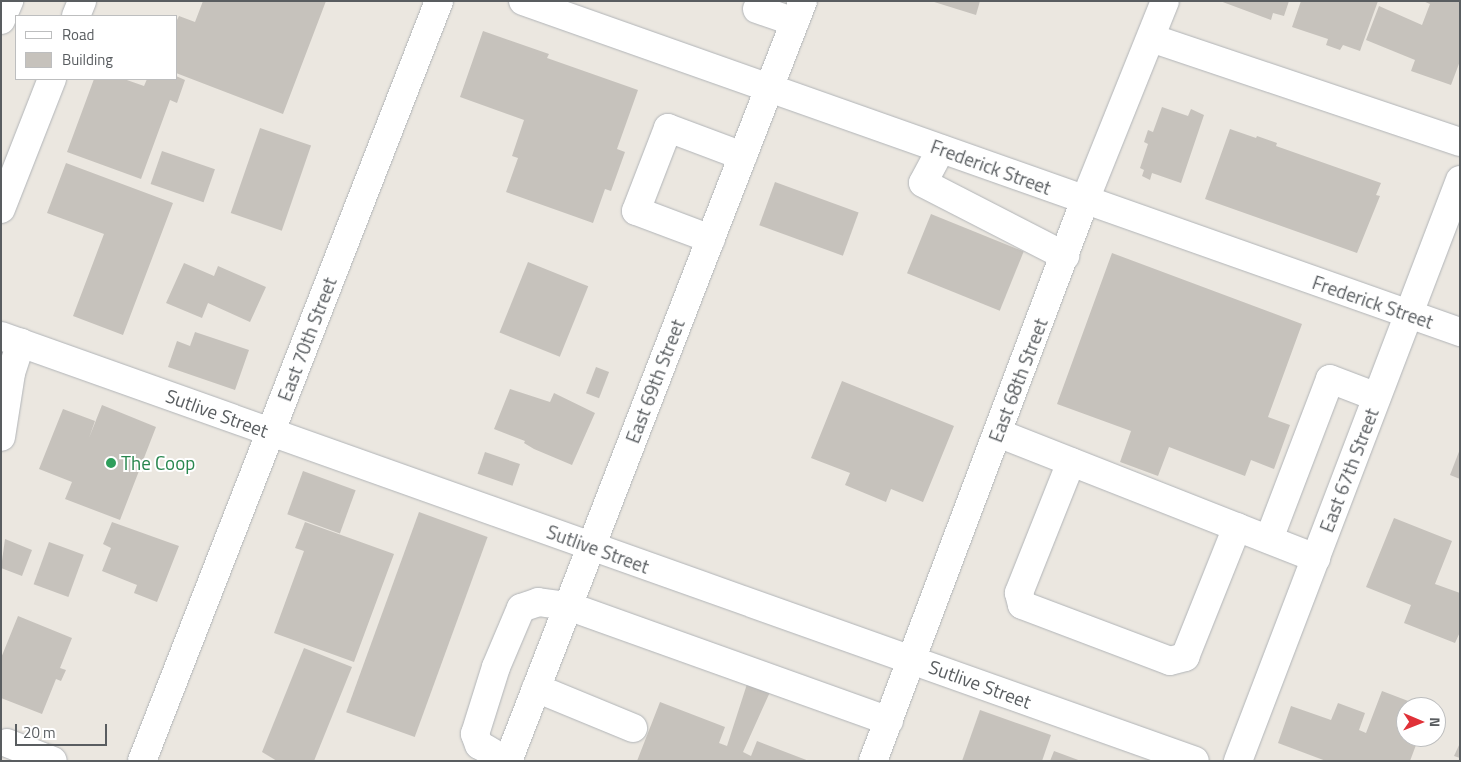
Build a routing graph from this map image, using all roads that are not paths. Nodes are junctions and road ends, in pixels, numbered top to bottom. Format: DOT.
graph roads {
  1 [pos="9,1"];
  2 [pos="82,1"];
  3 [pos="438,1"];
  4 [pos="523,1"];
  5 [pos="1165,1"];
  6 [pos="757,9"];
  7 [pos="799,12"];
  8 [pos="76,15"];
  9 [pos="1,20"];
  10 [pos="1151,38"];
  11 [pos="52,80"];
  12 [pos="769,88"];
  13 [pos="1460,142"];
  14 [pos="941,149"];
  15 [pos="743,156"];
  16 [pos="1458,192"];
  17 [pos="1085,200"];
  18 [pos="1,209"];
  19 [pos="710,239"];
  20 [pos="1065,256"];
  21 [pos="1409,314"];
  22 [pos="1460,332"];
  23 [pos="11,339"];
  24 [pos="1377,397"];
  25 [pos="270,432"];
  26 [pos="998,433"];
  27 [pos="1,437"];
  28 [pos="1072,462"];
  29 [pos="1237,527"];
  30 [pos="1269,539"];
  31 [pos="591,546"];
  32 [pos="1316,558"];
  33 [pos="568,606"];
  34 [pos="913,660"];
  35 [pos="536,688"];
  36 [pos="889,722"];
  37 [pos="633,728"];
  38 [pos="7,743"];
  39 [pos="53,761"];
  40 [pos="142,761"];
  41 [pos="508,761"];
  42 [pos="873,761"];
  43 [pos="1195,761"];
  44 [pos="1238,761"];
  1 -- 9 [label="street"];
  2 -- 8 [label="street"];
  3 -- 25 [label="street, East 70th Street"];
  4 -- 12 [label="street, Frederick Street"];
  5 -- 10 [label="street, East 68th Street"];
  6 -- 7 [label="street"];
  7 -- 12 [label="street, East 69th Street"];
  10 -- 13 [label="street"];
  10 -- 17 [label="street, East 68th Street"];
  11 -- 18 [label="street"];
  12 -- 14 [label="street, Frederick Street"];
  12 -- 15 [label="street, East 69th Street"];
  14 -- 17 [label="street, Frederick Street"];
  14 -- 20 [label="street"];
  15 -- 19 [label="street, East 69th Street"];
  15 -- 19 [label="street"];
  16 -- 21 [label="street, East 67th Street"];
  17 -- 20 [label="street, East 68th Street"];
  17 -- 21 [label="street, Frederick Street"];
  19 -- 31 [label="street, East 69th Street"];
  20 -- 26 [label="street, East 68th Street"];
  21 -- 22 [label="street, Frederick Street"];
  21 -- 24 [label="street, East 67th Street"];
  23 -- 25 [label="street, Sutlive Street"];
  23 -- 27 [label="street"];
  24 -- 30 [label="street"];
  24 -- 32 [label="street, East 67th Street"];
  25 -- 31 [label="street, Sutlive Street"];
  25 -- 40 [label="street, East 70th Street"];
  26 -- 28 [label="street"];
  26 -- 34 [label="street, East 68th Street"];
  28 -- 29 [label="street"];
  28 -- 29 [label="street"];
  29 -- 30 [label="street"];
  30 -- 32 [label="street"];
  31 -- 33 [label="street, East 69th Street"];
  31 -- 34 [label="street, Sutlive Street"];
  32 -- 44 [label="street, East 67th Street"];
  33 -- 35 [label="street, East 69th Street"];
  33 -- 36 [label="street"];
  33 -- 41 [label="street"];
  34 -- 36 [label="street, East 68th Street"];
  34 -- 43 [label="street, Sutlive Street"];
  35 -- 37 [label="street"];
  35 -- 41 [label="street, East 69th Street"];
  36 -- 42 [label="street, East 68th Street"];
  38 -- 39 [label="street"];
}
